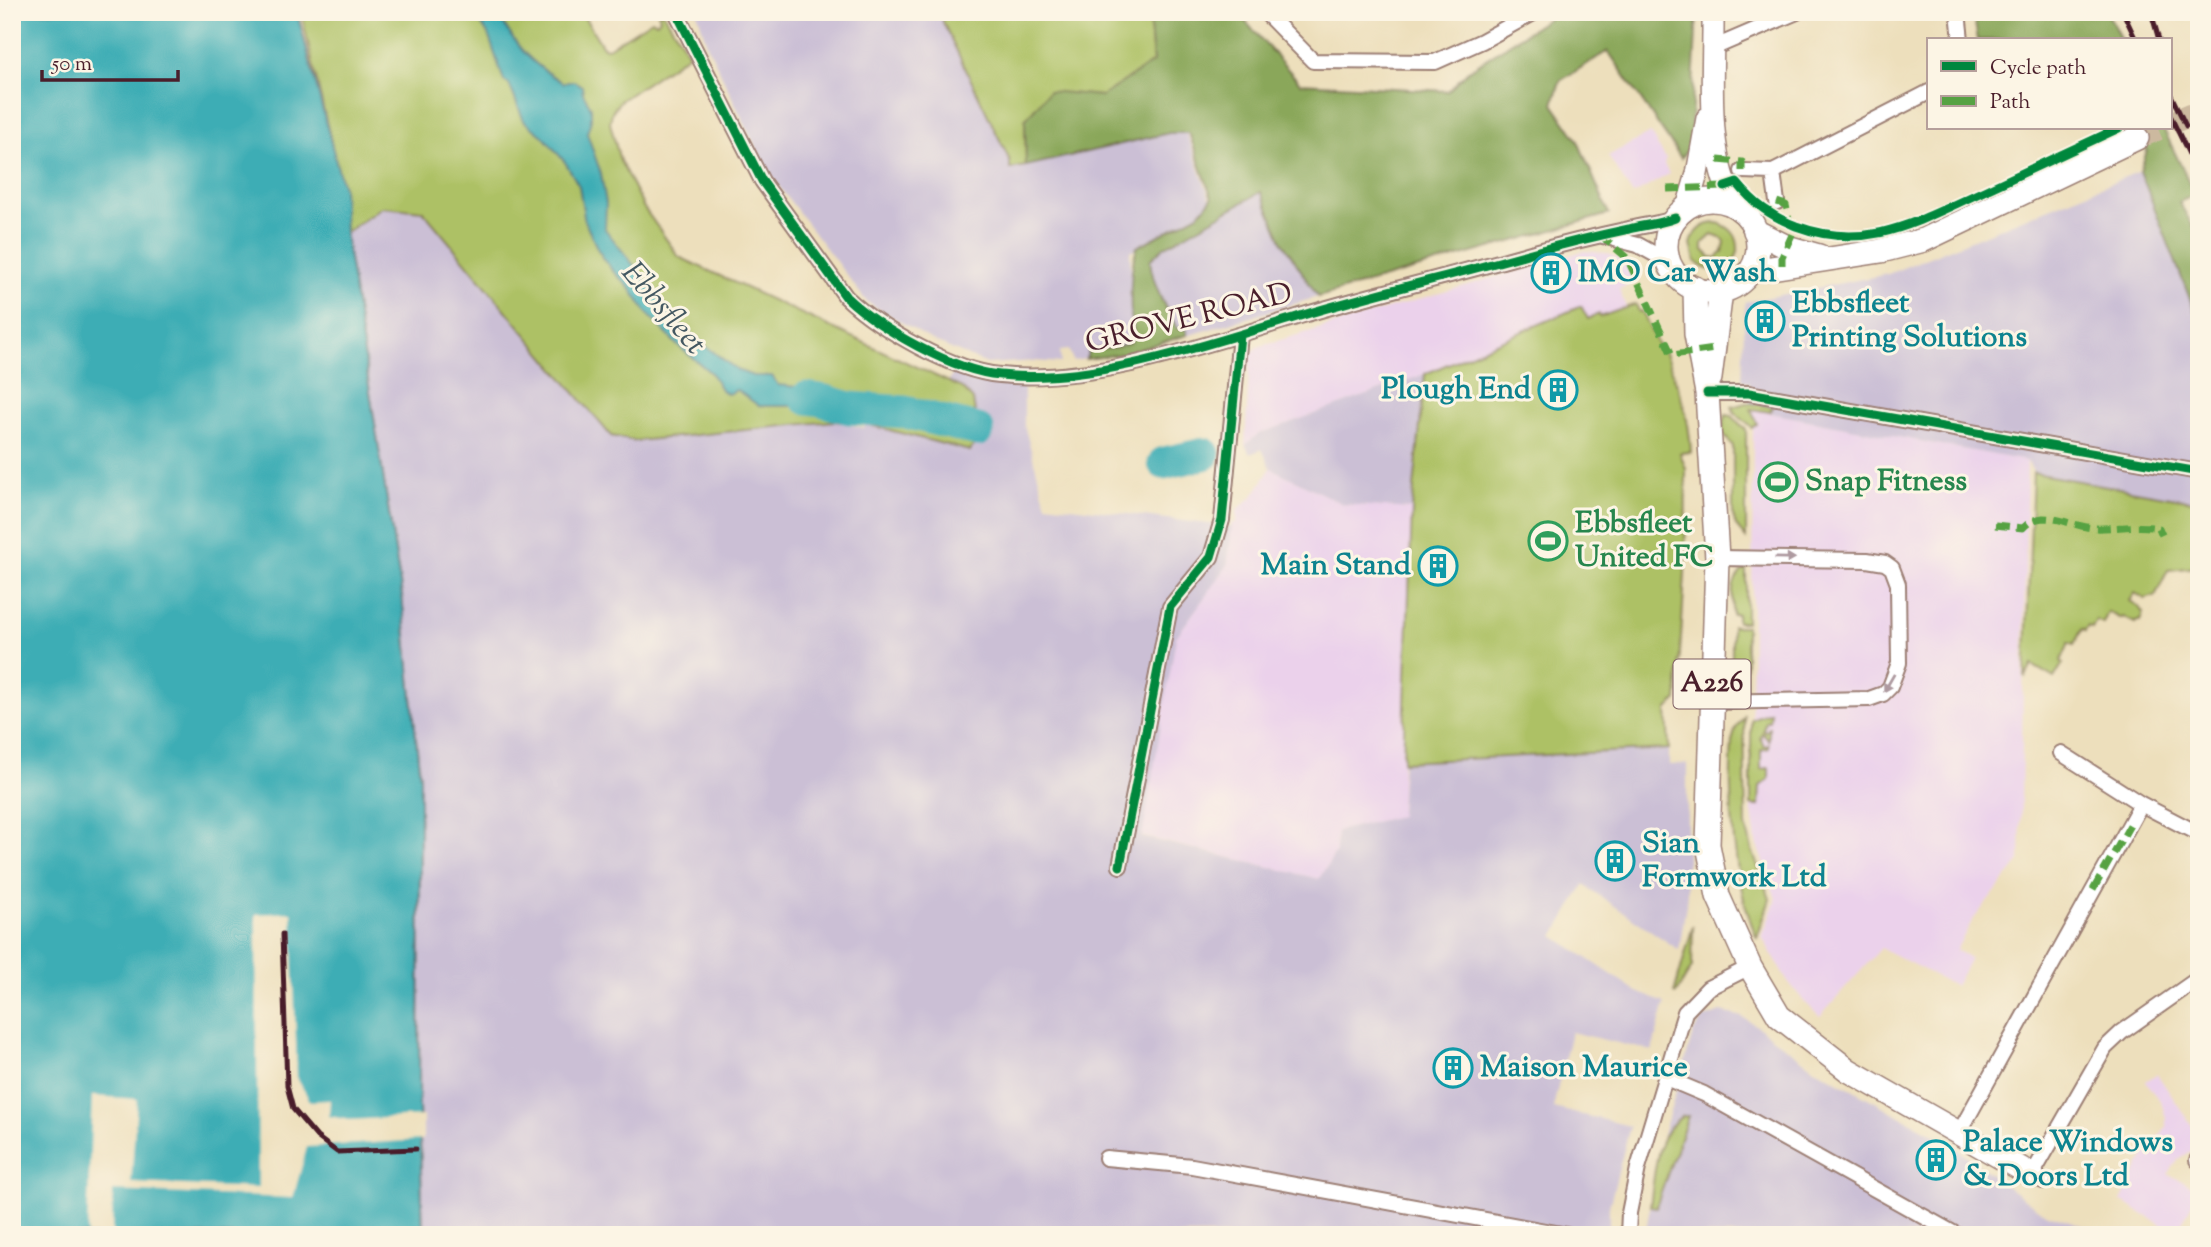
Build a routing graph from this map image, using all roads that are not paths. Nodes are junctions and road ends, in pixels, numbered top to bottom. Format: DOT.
graph roads {
  1 [pos="676,12"];
  2 [pos="1265,12"];
  3 [pos="1535,12"];
  4 [pos="1713,12"];
  5 [pos="1797,12"];
  6 [pos="1958,12"];
  7 [pos="1961,38"];
  8 [pos="1713,48"];
  9 [pos="1927,93"];
  10 [pos="1711,96"];
  11 [pos="2137,138"];
  12 [pos="1742,171"];
  13 [pos="1773,172"];
  14 [pos="1777,202"];
  15 [pos="1735,207"];
  16 [pos="1681,213"];
  17 [pos="1755,231"];
  18 [pos="1600,235"];
  19 [pos="1825,258"];
  20 [pos="1669,262"];
  21 [pos="1751,271"];
  22 [pos="1695,288"];
  23 [pos="1721,291"];
  24 [pos="1240,335"];
  25 [pos="1707,393"];
  26 [pos="2199,472"];
  27 [pos="1717,558"];
  28 [pos="1712,702"];
  29 [pos="2061,753"];
  30 [pos="2141,804"];
  31 [pos="2199,834"];
  32 [pos="1120,866"];
  33 [pos="1751,967"];
  34 [pos="2199,978"];
  35 [pos="1666,1078"];
  36 [pos="1959,1132"];
  37 [pos="1106,1158"];
  38 [pos="2038,1178"];
  39 [pos="1567,1235"];
  40 [pos="1628,1235"];
  41 [pos="1957,1235"];
  1 -- 24 [label="street, GROVE ROAD"];
  2 -- 3 [label="street"];
  4 -- 8 [label="main road"];
  5 -- 8 [label="street"];
  6 -- 7 [label="street"];
  8 -- 10 [label="main road"];
  9 -- 13 [label="street"];
  10 -- 15 [label="main road"];
  10 -- 16 [label="main road"];
  11 -- 19 [label="main road"];
  12 -- 13 [label="street"];
  13 -- 14 [label="street"];
  15 -- 16 [label="main road"];
  15 -- 17 [label="main road"];
  16 -- 18 [label="street, GROVE ROAD"];
  16 -- 20 [label="main road"];
  17 -- 19 [label="main road"];
  17 -- 21 [label="main road"];
  18 -- 20 [label="street"];
  18 -- 24 [label="street, GROVE ROAD"];
  19 -- 21 [label="main road"];
  20 -- 22 [label="main road"];
  21 -- 23 [label="main road"];
  22 -- 23 [label="main road"];
  22 -- 25 [label="main road, A226"];
  23 -- 25 [label="main road, A226"];
  24 -- 32 [label="street"];
  25 -- 26 [label="street"];
  25 -- 27 [label="main road, A226"];
  27 -- 28 [label="main road, A226"];
  27 -- 28 [label="street, one-way"];
  28 -- 33 [label="main road, A226"];
  29 -- 30 [label="street"];
  30 -- 31 [label="street"];
  30 -- 36 [label="street"];
  33 -- 35 [label="street"];
  33 -- 36 [label="main road, A226"];
  34 -- 38 [label="street"];
  35 -- 40 [label="street"];
  35 -- 41 [label="street"];
  36 -- 38 [label="main road, A226"];
  37 -- 39 [label="street"];
}
